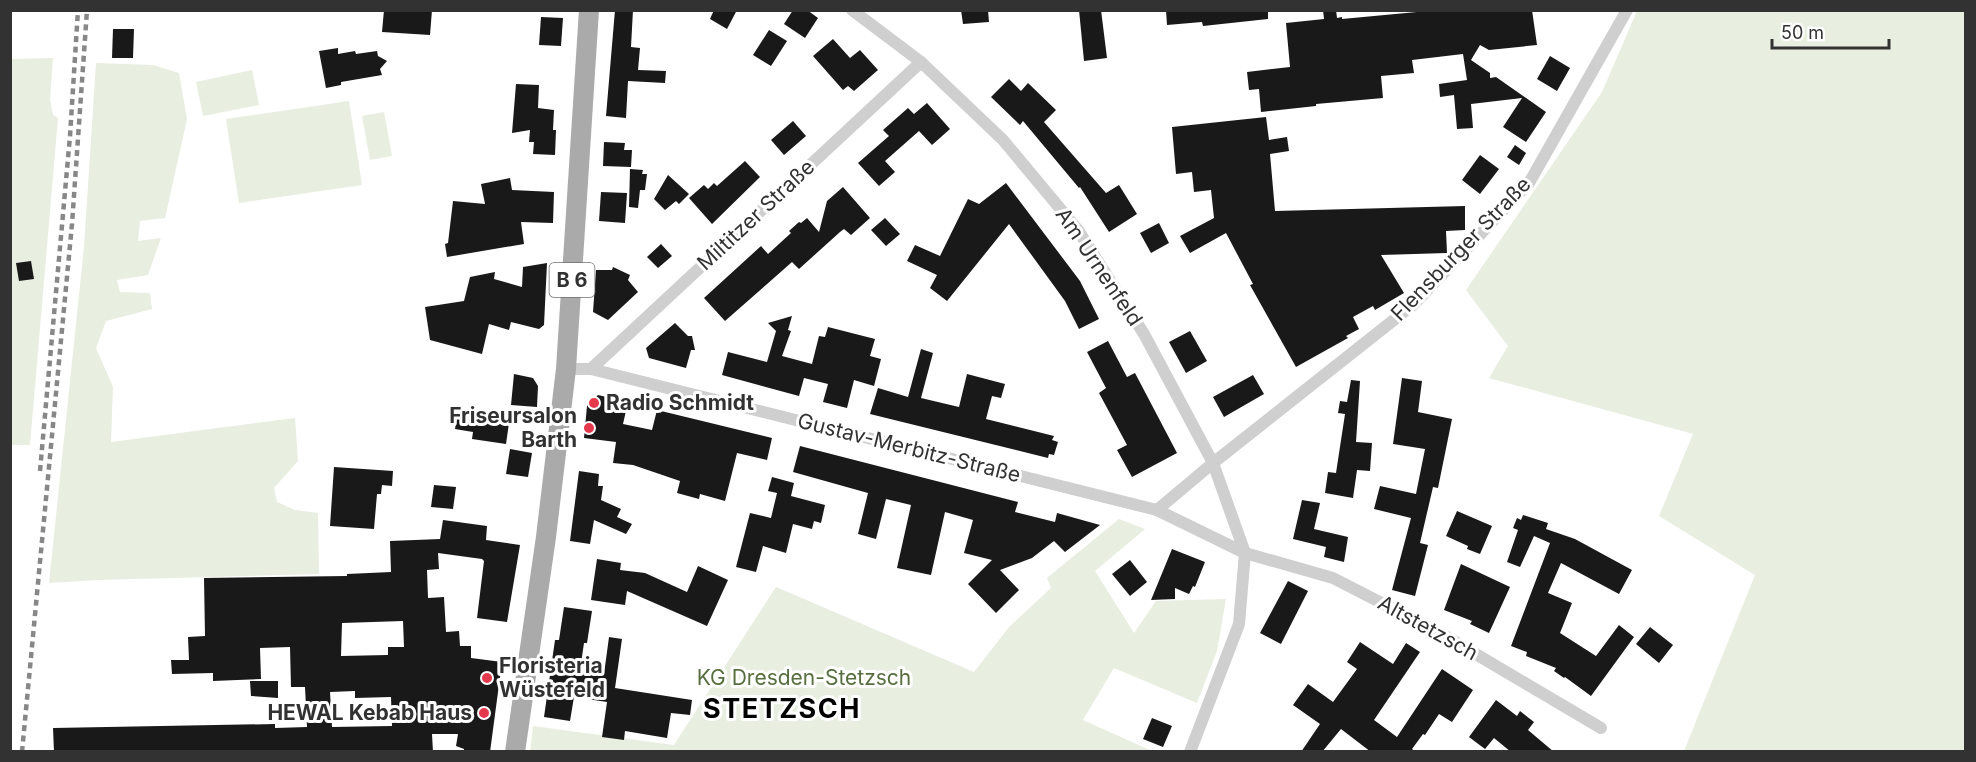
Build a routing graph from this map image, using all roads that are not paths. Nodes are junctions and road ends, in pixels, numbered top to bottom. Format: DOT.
graph roads {
  1 [pos="589,10"];
  2 [pos="852,10"];
  3 [pos="1627,10"];
  4 [pos="921,62"];
  5 [pos="566,369"];
  6 [pos="591,369"];
  7 [pos="1213,463"];
  8 [pos="1157,510"];
  9 [pos="1245,553"];
  10 [pos="1601,728"];
  11 [pos="515,752"];
  12 [pos="1191,752"];
  1 -- 5 [label="main road, B 6"];
  2 -- 4 [label="street, Am Urnenfeld"];
  3 -- 7 [label="street, Flensburger Straße"];
  4 -- 6 [label="street, Miltitzer Straße"];
  4 -- 7 [label="street, Am Urnenfeld"];
  5 -- 6 [label="street, Gustav-Merbitz-Straße"];
  5 -- 11 [label="main road, B 6"];
  6 -- 8 [label="street, Gustav-Merbitz-Straße"];
  7 -- 8 [label="street, Flensburger Straße"];
  7 -- 9 [label="street, Am Urnenfeld"];
  8 -- 9 [label="street, Gustav-Merbitz-Straße"];
  9 -- 10 [label="street, Altstetzsch"];
  9 -- 12 [label="street"];
}
